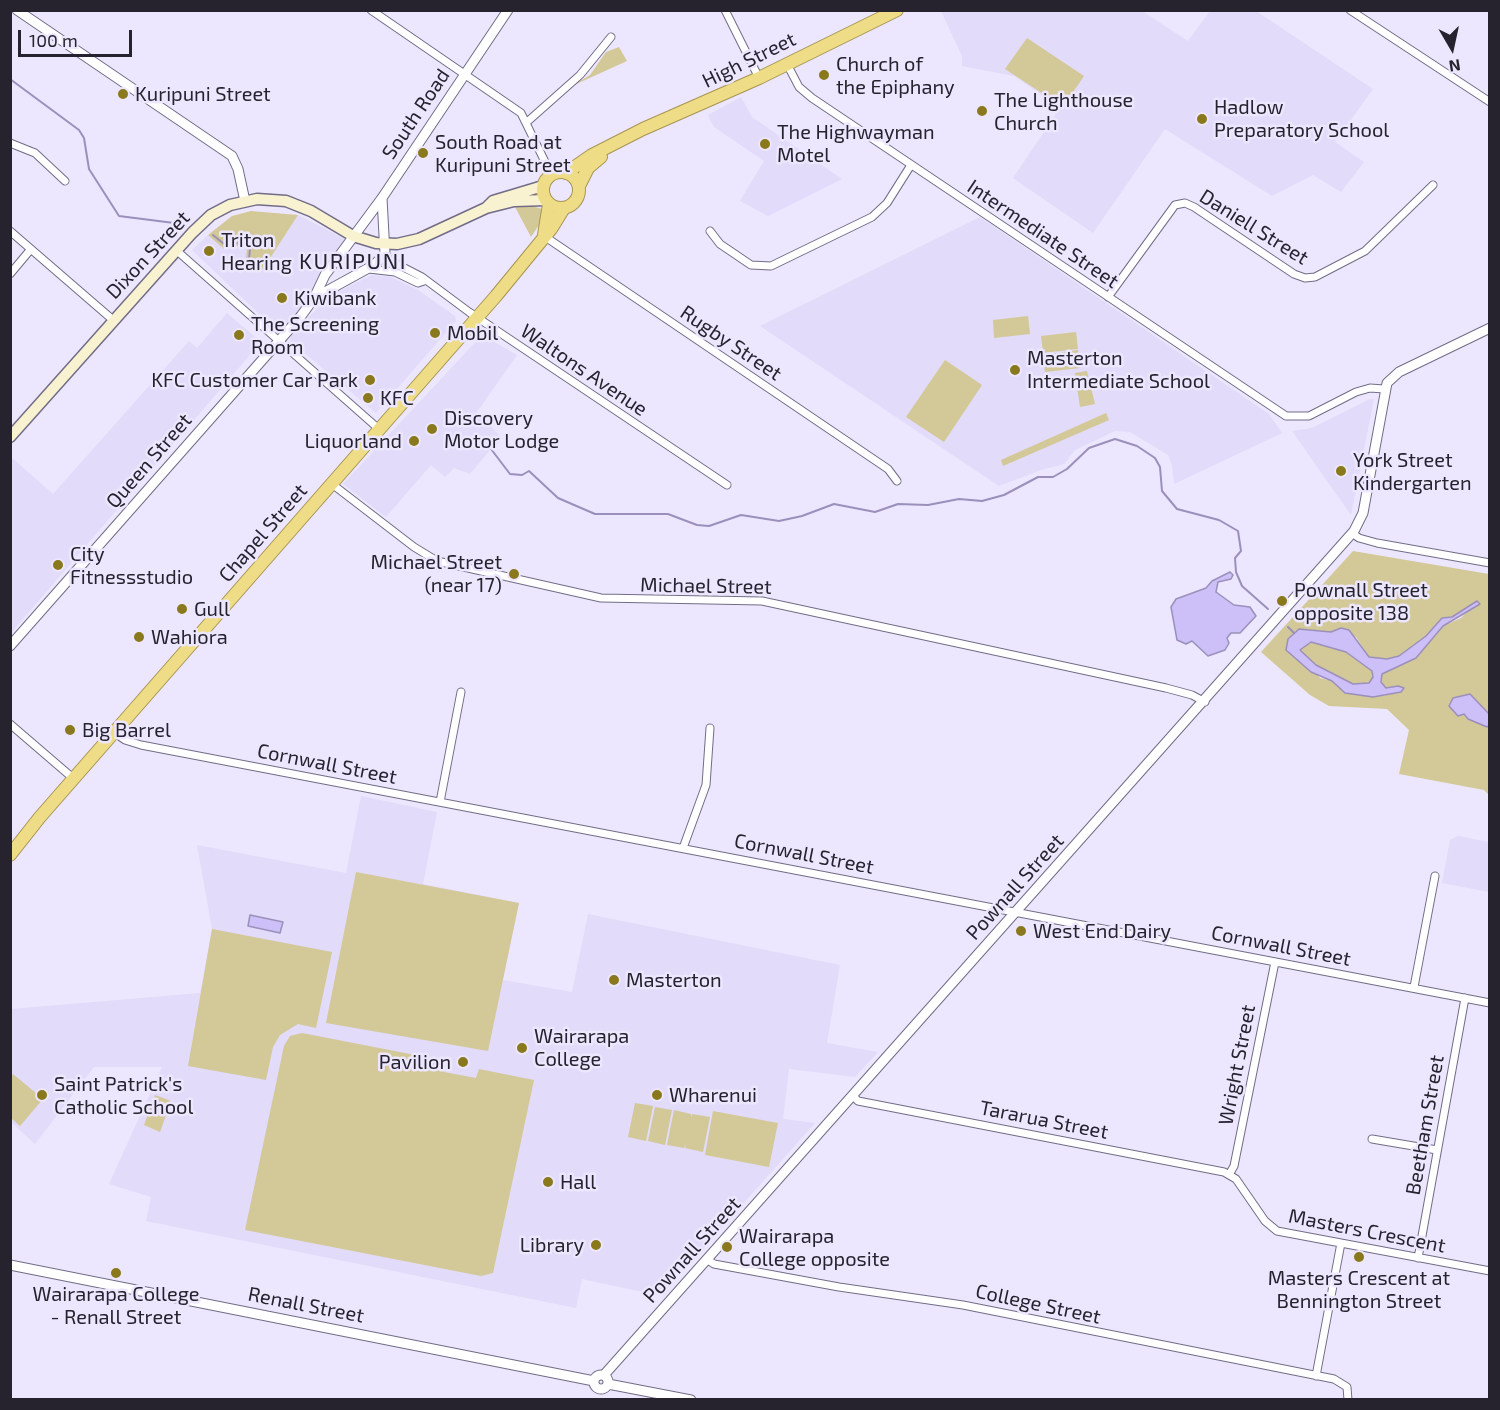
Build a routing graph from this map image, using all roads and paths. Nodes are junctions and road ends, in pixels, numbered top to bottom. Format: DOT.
graph roads {
  1 [pos="17,10"];
  2 [pos="371,10"];
  3 [pos="508,10"];
  4 [pos="725,10"];
  5 [pos="897,10"];
  6 [pos="1350,10"];
  7 [pos="611,37"];
  8 [pos="787,64"];
  9 [pos="465,74"];
  10 [pos="759,78"];
  11 [pos="1490,102"];
  12 [pos="527,122"];
  13 [pos="651,128"];
  14 [pos="10,143"];
  15 [pos="911,165"];
  16 [pos="566,172"];
  17 [pos="551,174"];
  18 [pos="65,181"];
  19 [pos="1433,185"];
  20 [pos="543,186"];
  21 [pos="579,186"];
  22 [pos="382,198"];
  23 [pos="244,201"];
  24 [pos="548,202"];
  25 [pos="486,208"];
  26 [pos="564,208"];
  27 [pos="10,231"];
  28 [pos="710,231"];
  29 [pos="353,236"];
  30 [pos="544,236"];
  31 [pos="31,249"];
  32 [pos="385,249"];
  33 [pos="176,250"];
  34 [pos="366,269"];
  35 [pos="10,274"];
  36 [pos="424,281"];
  37 [pos="1108,297"];
  38 [pos="314,298"];
  39 [pos="478,317"];
  40 [pos="113,320"];
  41 [pos="1490,328"];
  42 [pos="278,342"];
  43 [pos="1384,389"];
  44 [pos="380,430"];
  45 [pos="10,437"];
  46 [pos="897,481"];
  47 [pos="332,484"];
  48 [pos="727,485"];
  49 [pos="1353,533"];
  50 [pos="1490,563"];
  51 [pos="10,646"];
  52 [pos="461,692"];
  53 [pos="1205,702"];
  54 [pos="10,724"];
  55 [pos="710,728"];
  56 [pos="115,733"];
  57 [pos="74,779"];
  58 [pos="440,802"];
  59 [pos="683,848"];
  60 [pos="10,855"];
  61 [pos="1435,876"];
  62 [pos="1016,912"];
  63 [pos="1275,962"];
  64 [pos="1414,987"];
  65 [pos="1465,998"];
  66 [pos="1490,1003"];
  67 [pos="853,1096"];
  68 [pos="1372,1138"];
  69 [pos="1437,1150"];
  70 [pos="1230,1173"];
  71 [pos="1341,1243"];
  72 [pos="1418,1258"];
  73 [pos="708,1260"];
  74 [pos="10,1265"];
  75 [pos="1490,1271"];
  76 [pos="1316,1376"];
  77 [pos="606,1380"];
  78 [pos="595,1384"];
  79 [pos="594,1400"];
  80 [pos="691,1400"];
  81 [pos="1348,1400"];
  1 -- 23 [label="street"];
  2 -- 9 [label="street"];
  3 -- 9 [label="street, South Road"];
  4 -- 10 [label="street"];
  5 -- 8 [label="highway, High Street"];
  6 -- 11 [label="street"];
  7 -- 12 [label="street"];
  8 -- 10 [label="highway, High Street"];
  8 -- 15 [label="street, Intermediate Street"];
  9 -- 12 [label="street"];
  9 -- 22 [label="street, South Road"];
  10 -- 13 [label="highway, High Street"];
  12 -- 17 [label="street"];
  13 -- 16 [label="highway, High Street"];
  13 -- 21 [label="highway, High Street"];
  14 -- 18 [label="street"];
  15 -- 28 [label="street"];
  15 -- 37 [label="street, Intermediate Street"];
  16 -- 17 [label="highway"];
  16 -- 21 [label="highway"];
  17 -- 20 [label="highway"];
  19 -- 37 [label="street, Daniell Street"];
  20 -- 24 [label="highway"];
  20 -- 25 [label="main road"];
  21 -- 26 [label="highway"];
  22 -- 29 [label="street, South Road"];
  22 -- 32 [label="street"];
  23 -- 29 [label="main road, Dixon Street"];
  23 -- 33 [label="main road, Dixon Street"];
  24 -- 25 [label="main road"];
  24 -- 26 [label="highway"];
  24 -- 30 [label="highway"];
  25 -- 32 [label="main road"];
  26 -- 30 [label="highway, Chapel Street"];
  27 -- 31 [label="street"];
  29 -- 32 [label="main road"];
  29 -- 38 [label="street, Queen Street"];
  30 -- 39 [label="highway, Chapel Street"];
  30 -- 46 [label="street, Rugby Street"];
  31 -- 35 [label="street"];
  31 -- 40 [label="street"];
  32 -- 34 [label="street, Queen Street"];
  32 -- 36 [label="street, Waltons Avenue"];
  33 -- 40 [label="main road, Dixon Street"];
  33 -- 42 [label="street"];
  34 -- 36 [label="street, Waltons Avenue"];
  34 -- 38 [label="street, Queen Street"];
  36 -- 39 [label="street, Waltons Avenue"];
  37 -- 43 [label="street, Intermediate Street"];
  38 -- 42 [label="street, Queen Street"];
  39 -- 44 [label="highway, Chapel Street"];
  39 -- 48 [label="street, Waltons Avenue"];
  40 -- 45 [label="main road, Dixon Street"];
  41 -- 43 [label="street"];
  42 -- 44 [label="street"];
  42 -- 51 [label="street, Queen Street"];
  43 -- 49 [label="street, Pownall Street"];
  44 -- 47 [label="highway, Chapel Street"];
  47 -- 53 [label="street, Michael Street"];
  47 -- 56 [label="highway, Chapel Street"];
  49 -- 50 [label="street"];
  49 -- 53 [label="street, Pownall Street"];
  52 -- 58 [label="street"];
  53 -- 62 [label="street, Pownall Street"];
  54 -- 57 [label="street"];
  55 -- 59 [label="street"];
  56 -- 57 [label="highway, Chapel Street"];
  56 -- 58 [label="street, Cornwall Street"];
  57 -- 60 [label="highway, Chapel Street"];
  58 -- 59 [label="street, Cornwall Street"];
  59 -- 62 [label="street, Cornwall Street"];
  61 -- 64 [label="street"];
  62 -- 63 [label="street, Cornwall Street"];
  62 -- 67 [label="street, Pownall Street"];
  63 -- 64 [label="street, Cornwall Street"];
  63 -- 70 [label="street, Wright Street"];
  64 -- 65 [label="street, Cornwall Street"];
  65 -- 66 [label="street, Cornwall Street"];
  65 -- 69 [label="street, Beetham Street"];
  67 -- 70 [label="street, Tararua Street"];
  67 -- 73 [label="street, Pownall Street"];
  68 -- 69 [label="street"];
  69 -- 72 [label="street, Beetham Street"];
  70 -- 71 [label="street, Masters Crescent"];
  71 -- 72 [label="street, Masters Crescent"];
  71 -- 76 [label="street"];
  72 -- 75 [label="street, Masters Crescent"];
  73 -- 76 [label="street, College Street"];
  73 -- 77 [label="street, Pownall Street"];
  74 -- 78 [label="street, Renall Street"];
  76 -- 81 [label="street, College Street"];
  77 -- 78 [label="street"];
  77 -- 80 [label="street"];
  78 -- 79 [label="street"];
}
